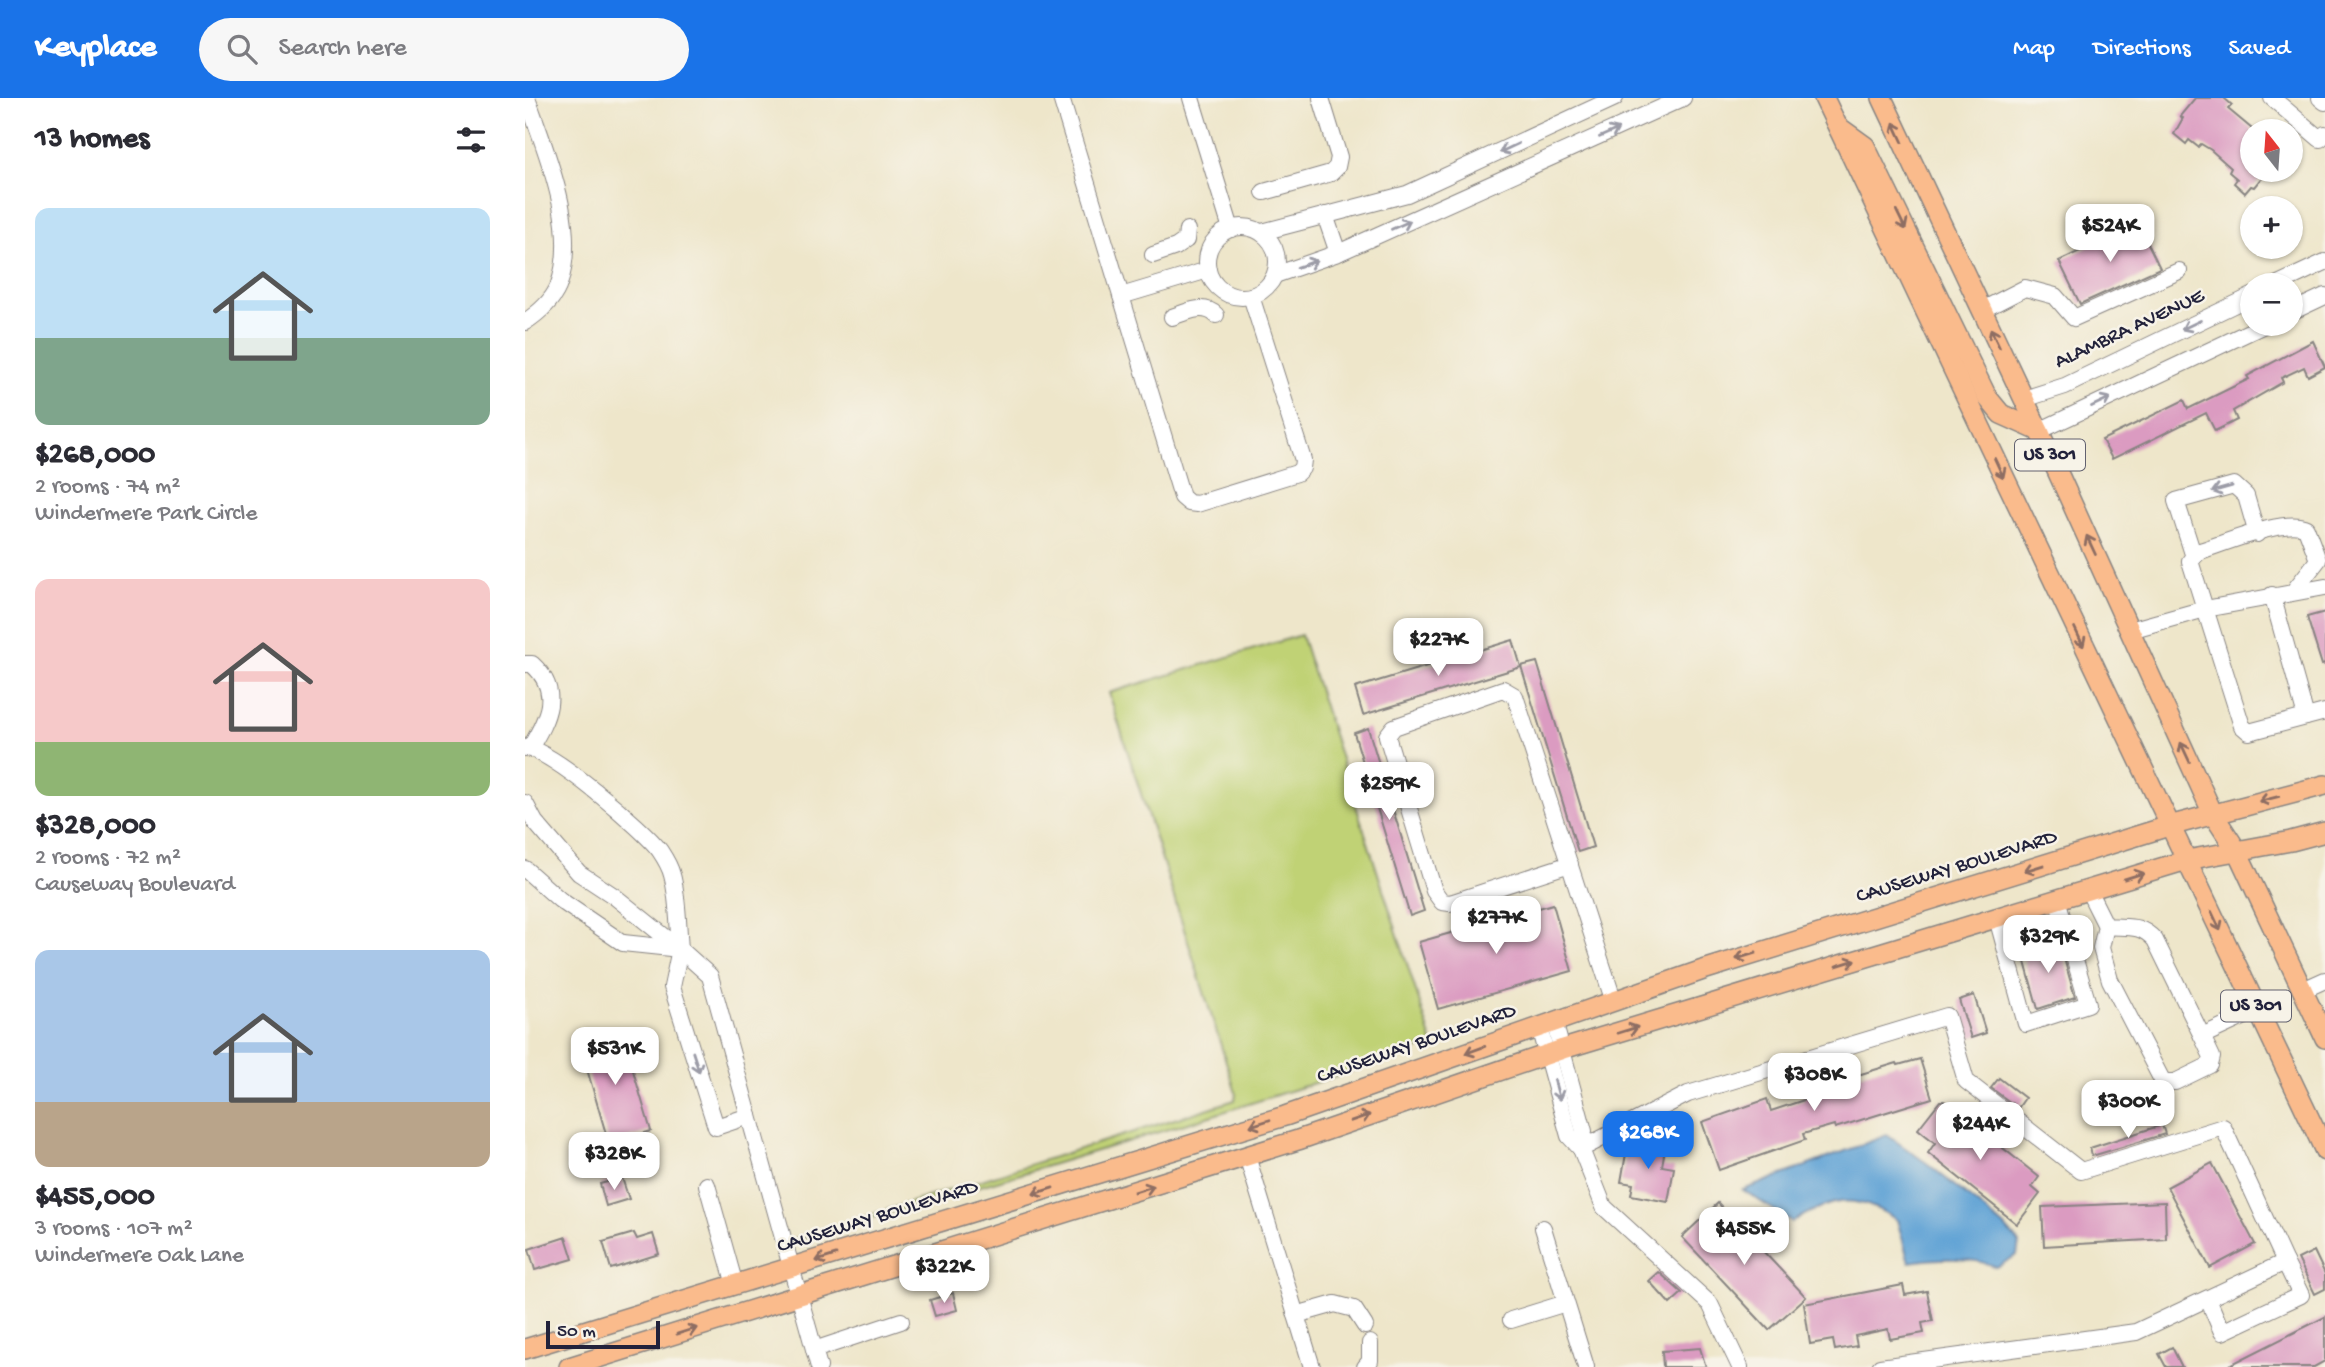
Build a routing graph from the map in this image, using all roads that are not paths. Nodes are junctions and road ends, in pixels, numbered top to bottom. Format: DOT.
graph roads {
  1 [pos="527,98"];
  2 [pos="1061,98"];
  3 [pos="1191,98"];
  4 [pos="1321,98"];
  5 [pos="1615,98"];
  6 [pos="1683,98"];
  7 [pos="1824,98"];
  8 [pos="1882,98"];
  9 [pos="2272,98"];
  10 [pos="2320,98"];
  11 [pos="2325,102"];
  12 [pos="1836,125"];
  13 [pos="2325,134"];
  14 [pos="1264,192"];
  15 [pos="1325,215"];
  16 [pos="1231,229"];
  17 [pos="1187,230"];
  18 [pos="1262,232"];
  19 [pos="1338,253"];
  20 [pos="1153,255"];
  21 [pos="2325,262"];
  22 [pos="1208,270"];
  23 [pos="2179,271"];
  24 [pos="2302,273"];
  25 [pos="1275,275"];
  26 [pos="1121,296"];
  27 [pos="1251,296"];
  28 [pos="2325,296"];
  29 [pos="2240,302"];
  30 [pos="2303,306"];
  31 [pos="1982,310"];
  32 [pos="1216,314"];
  33 [pos="1172,317"];
  34 [pos="525,322"];
  35 [pos="2241,336"];
  36 [pos="2024,399"];
  37 [pos="2039,431"];
  38 [pos="2257,534"];
  39 [pos="2194,557"];
  40 [pos="2325,587"];
  41 [pos="2293,592"];
  42 [pos="2272,595"];
  43 [pos="2205,608"];
  44 [pos="2130,630"];
  45 [pos="525,664"];
  46 [pos="2325,712"];
  47 [pos="2306,717"];
  48 [pos="528,748"];
  49 [pos="2325,785"];
  50 [pos="525,803"];
  51 [pos="2213,814"];
  52 [pos="2169,826"];
  53 [pos="2325,832"];
  54 [pos="2237,851"];
  55 [pos="2187,860"];
  56 [pos="1570,864"];
  57 [pos="525,869"];
  58 [pos="2088,890"];
  59 [pos="2057,899"];
  60 [pos="1997,918"];
  61 [pos="2106,926"];
  62 [pos="680,949"];
  63 [pos="2325,980"];
  64 [pos="2303,990"];
  65 [pos="1613,999"];
  66 [pos="2258,1010"];
  67 [pos="1547,1024"];
  68 [pos="2202,1036"];
  69 [pos="2325,1038"];
  70 [pos="1555,1052"];
  71 [pos="749,1116"];
  72 [pos="1581,1149"];
  73 [pos="2325,1151"];
  74 [pos="1247,1156"];
  75 [pos="707,1185"];
  76 [pos="1543,1228"];
  77 [pos="2285,1262"];
  78 [pos="791,1269"];
  79 [pos="735,1285"];
  80 [pos="798,1297"];
  81 [pos="2208,1299"];
  82 [pos="1566,1303"];
  83 [pos="1296,1315"];
  84 [pos="1511,1320"];
  85 [pos="901,1321"];
  86 [pos="1365,1326"];
  87 [pos="1370,1343"];
  88 [pos="527,1350"];
  89 [pos="814,1350"];
  90 [pos="569,1367"];
  91 [pos="820,1367"];
  92 [pos="1312,1367"];
  93 [pos="1365,1367"];
  94 [pos="1586,1367"];
  95 [pos="1740,1367"];
  96 [pos="1880,1367"];
  1 -- 34 [label="street"];
  2 -- 26 [label="street"];
  3 -- 16 [label="street"];
  4 -- 14 [label="street"];
  5 -- 15 [label="street, one-way"];
  19 -- 6 [label="street, one-way"];
  7 -- 12 [label="main road, US 301"];
  31 -- 8 [label="main road, US 301, one-way"];
  9 -- 13 [label="street"];
  10 -- 11 [label="street"];
  12 -- 37 [label="main road, one-way"];
  12 -- 52 [label="main road, US 301, one-way"];
  15 -- 18 [label="street"];
  15 -- 19 [label="street"];
  16 -- 18 [label="street"];
  16 -- 22 [label="street"];
  17 -- 20 [label="street"];
  18 -- 25 [label="street"];
  25 -- 19 [label="street, one-way"];
  21 -- 24 [label="street"];
  22 -- 26 [label="street"];
  22 -- 27 [label="street"];
  23 -- 31 [label="street"];
  25 -- 27 [label="street"];
  26 -- 27 [label="street"];
  28 -- 30 [label="street"];
  29 -- 36 [label="street, ALAMBRA AVENUE, one-way"];
  36 -- 31 [label="main road, US 301, one-way"];
  32 -- 33 [label="street"];
  37 -- 35 [label="street, one-way"];
  36 -- 37 [label="main road, US 301"];
  44 -- 37 [label="main road, US 301, one-way"];
  38 -- 39 [label="street"];
  38 -- 39 [label="street, one-way"];
  38 -- 41 [label="street"];
  39 -- 43 [label="street"];
  40 -- 41 [label="street"];
  41 -- 42 [label="street"];
  42 -- 43 [label="street"];
  42 -- 47 [label="street"];
  43 -- 44 [label="street"];
  43 -- 47 [label="street"];
  51 -- 44 [label="main road, US 301, one-way"];
  45 -- 48 [label="street"];
  46 -- 47 [label="street"];
  48 -- 62 [label="street"];
  49 -- 51 [label="main road, CAUSEWAY BOULEVARD, one-way"];
  50 -- 62 [label="street"];
  51 -- 52 [label="main road, CAUSEWAY BOULEVARD"];
  51 -- 54 [label="main road, US 301"];
  52 -- 55 [label="main road, US 301"];
  52 -- 65 [label="main road, CAUSEWAY BOULEVARD, one-way"];
  53 -- 54 [label="main road"];
  54 -- 55 [label="main road"];
  54 -- 64 [label="main road, US 301"];
  58 -- 55 [label="main road, one-way"];
  55 -- 66 [label="main road, US 301, one-way"];
  56 -- 56 [label="street"];
  56 -- 65 [label="street"];
  57 -- 62 [label="street"];
  58 -- 59 [label="main road"];
  58 -- 61 [label="street"];
  59 -- 60 [label="main road"];
  59 -- 60 [label="street"];
  70 -- 60 [label="main road, one-way"];
  61 -- 68 [label="street"];
  61 -- 68 [label="street"];
  62 -- 71 [label="street"];
  62 -- 71 [label="street, one-way"];
  63 -- 64 [label="street"];
  64 -- 69 [label="main road, US 301"];
  65 -- 67 [label="main road, CAUSEWAY BOULEVARD"];
  66 -- 68 [label="street"];
  66 -- 73 [label="main road, US 301"];
  67 -- 70 [label="street"];
  67 -- 78 [label="main road, CAUSEWAY BOULEVARD, one-way"];
  70 -- 72 [label="street"];
  74 -- 70 [label="main road, one-way"];
  71 -- 78 [label="street"];
  72 -- 77 [label="street"];
  72 -- 95 [label="street"];
  80 -- 74 [label="main road, one-way"];
  74 -- 83 [label="street"];
  75 -- 79 [label="street"];
  76 -- 82 [label="street"];
  77 -- 81 [label="street"];
  77 -- 81 [label="street"];
  78 -- 79 [label="main road, CAUSEWAY BOULEVARD"];
  78 -- 80 [label="street"];
  79 -- 88 [label="main road, CAUSEWAY BOULEVARD"];
  80 -- 89 [label="street"];
  90 -- 80 [label="main road, one-way"];
  81 -- 96 [label="street"];
  82 -- 84 [label="street"];
  82 -- 94 [label="street"];
  83 -- 86 [label="street"];
  83 -- 92 [label="street"];
  85 -- 89 [label="street"];
  87 -- 93 [label="street"];
  89 -- 91 [label="street"];
}
